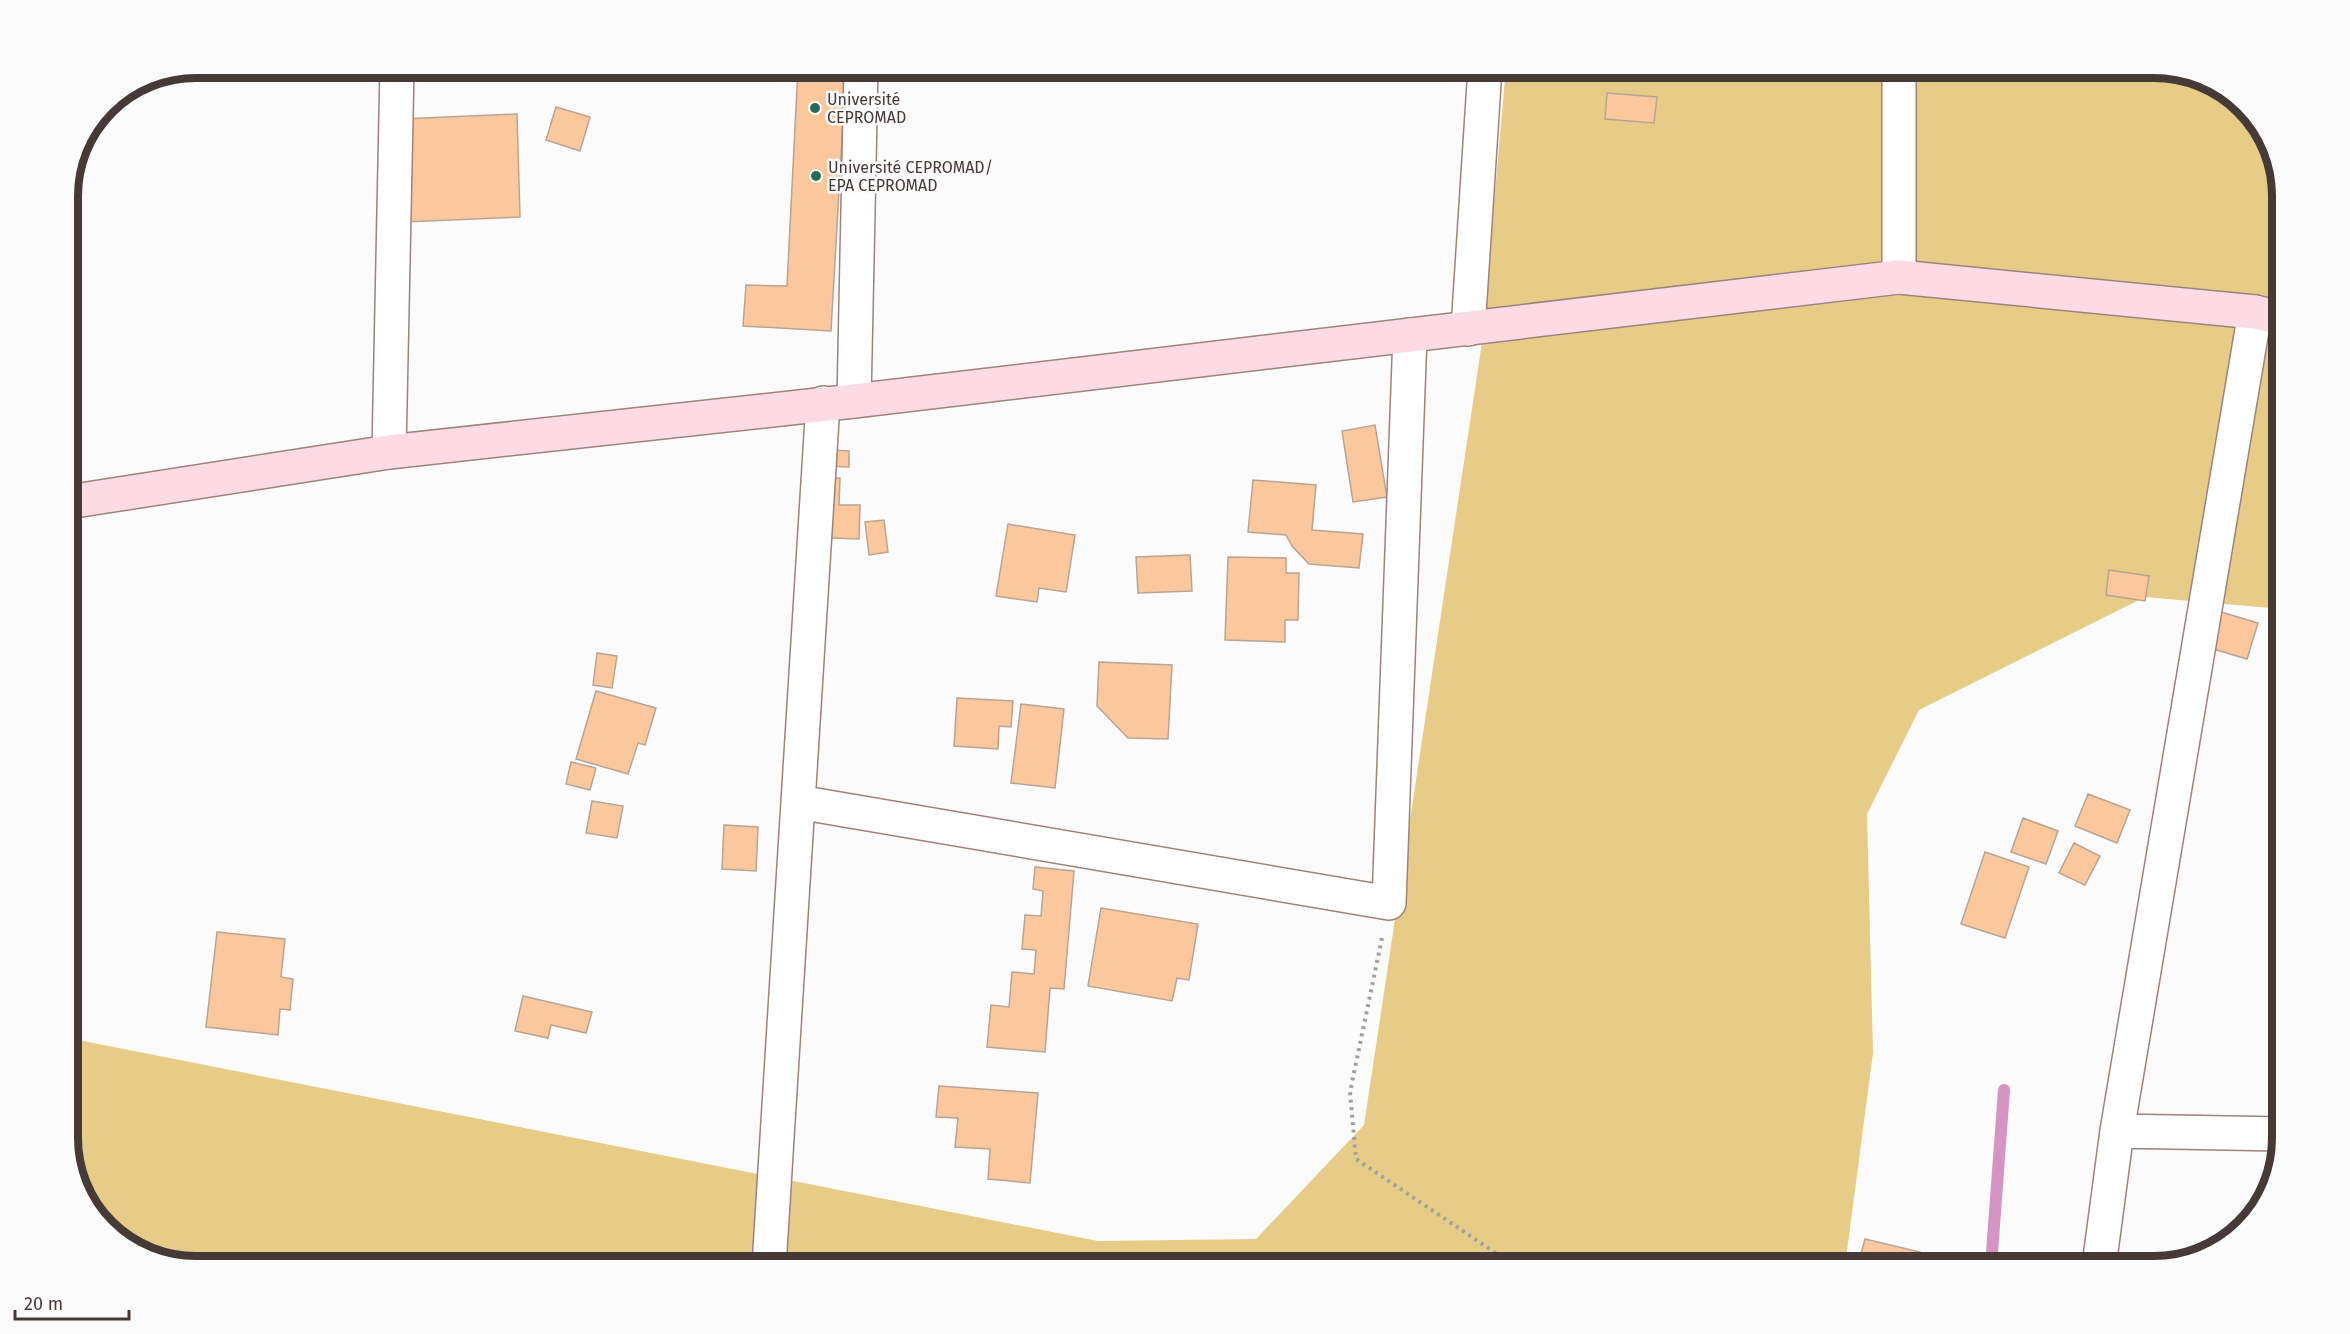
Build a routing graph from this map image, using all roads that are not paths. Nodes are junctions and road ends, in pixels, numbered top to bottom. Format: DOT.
graph roads {
  1 [pos="397,78"];
  2 [pos="860,78"];
  3 [pos="1484,78"];
  4 [pos="1899,78"];
  5 [pos="1899,277"];
  6 [pos="2268,315"];
  7 [pos="1468,329"];
  8 [pos="1410,335"];
  9 [pos="839,402"];
  10 [pos="389,452"];
  11 [pos="78,500"];
  12 [pos="798,802"];
  13 [pos="2117,1131"];
  14 [pos="2272,1134"];
  15 [pos="770,1256"];
  16 [pos="2100,1256"];
  1 -- 10 [label="street"];
  2 -- 9 [label="street"];
  3 -- 7 [label="street"];
  4 -- 5 [label="street"];
  5 -- 6 [label="street"];
  5 -- 7 [label="street"];
  6 -- 13 [label="street"];
  7 -- 8 [label="street"];
  8 -- 9 [label="street"];
  8 -- 12 [label="street"];
  9 -- 10 [label="street"];
  9 -- 12 [label="street"];
  10 -- 11 [label="street"];
  12 -- 15 [label="street"];
  13 -- 14 [label="street"];
  13 -- 16 [label="street"];
}
